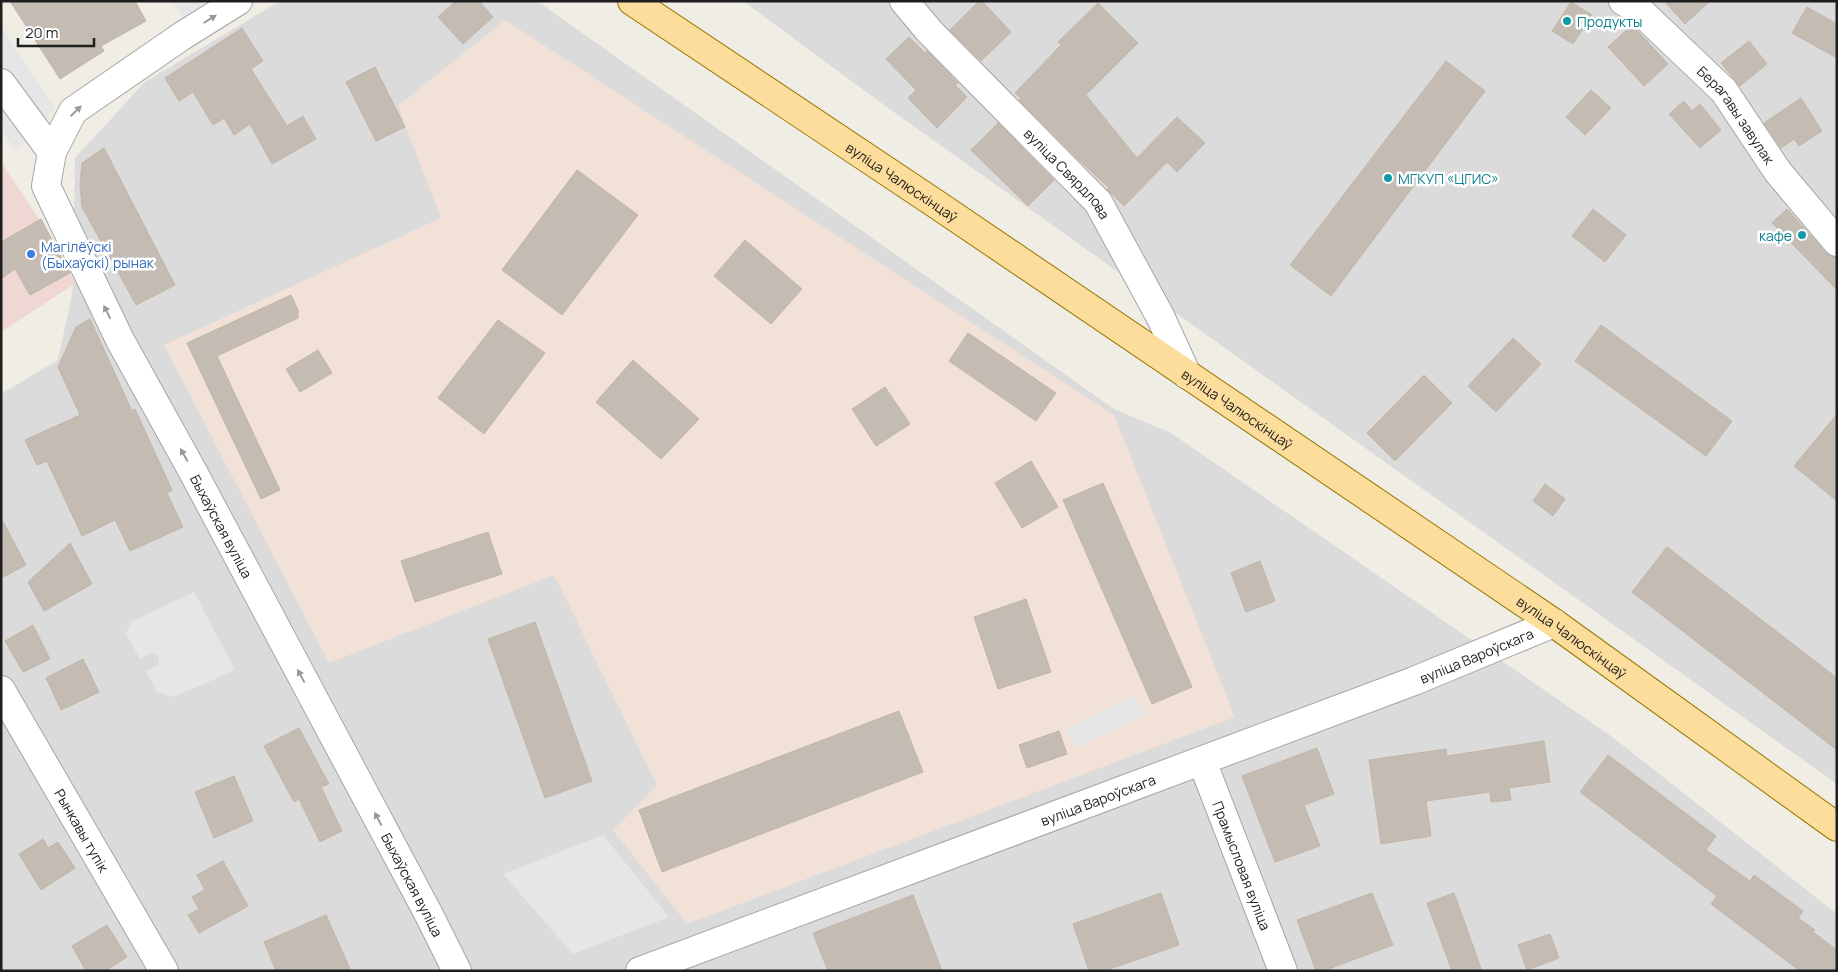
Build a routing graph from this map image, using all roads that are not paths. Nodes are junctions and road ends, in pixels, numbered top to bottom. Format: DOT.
graph roads {
  1 [pos="238,1"];
  2 [pos="632,1"];
  3 [pos="904,1"];
  4 [pos="1623,1"];
  5 [pos="1,83"];
  6 [pos="52,152"];
  7 [pos="1837,242"];
  8 [pos="1187,375"];
  9 [pos="1554,623"];
  10 [pos="1,690"];
  11 [pos="1202,761"];
  12 [pos="1837,827"];
  13 [pos="164,971"];
  14 [pos="457,971"];
  15 [pos="640,971"];
  16 [pos="1283,971"];
  6 -- 1 [label="street, Быхаўская вуліца, one-way"];
  2 -- 8 [label="main road, вуліца Чалюскінцаў"];
  3 -- 8 [label="street, вуліца Свярдлова"];
  4 -- 7 [label="street, Берагавы завулак"];
  5 -- 6 [label="street"];
  14 -- 6 [label="street, Быхаўская вуліца, one-way"];
  8 -- 9 [label="main road, вуліца Чалюскінцаў"];
  9 -- 11 [label="street, вуліца Вароўскага"];
  9 -- 12 [label="main road, вуліца Чалюскінцаў"];
  10 -- 13 [label="street, Рынкавы тупік"];
  11 -- 15 [label="street, вуліца Вароўскага"];
  11 -- 16 [label="street, Прамысловая вуліца"];
}
